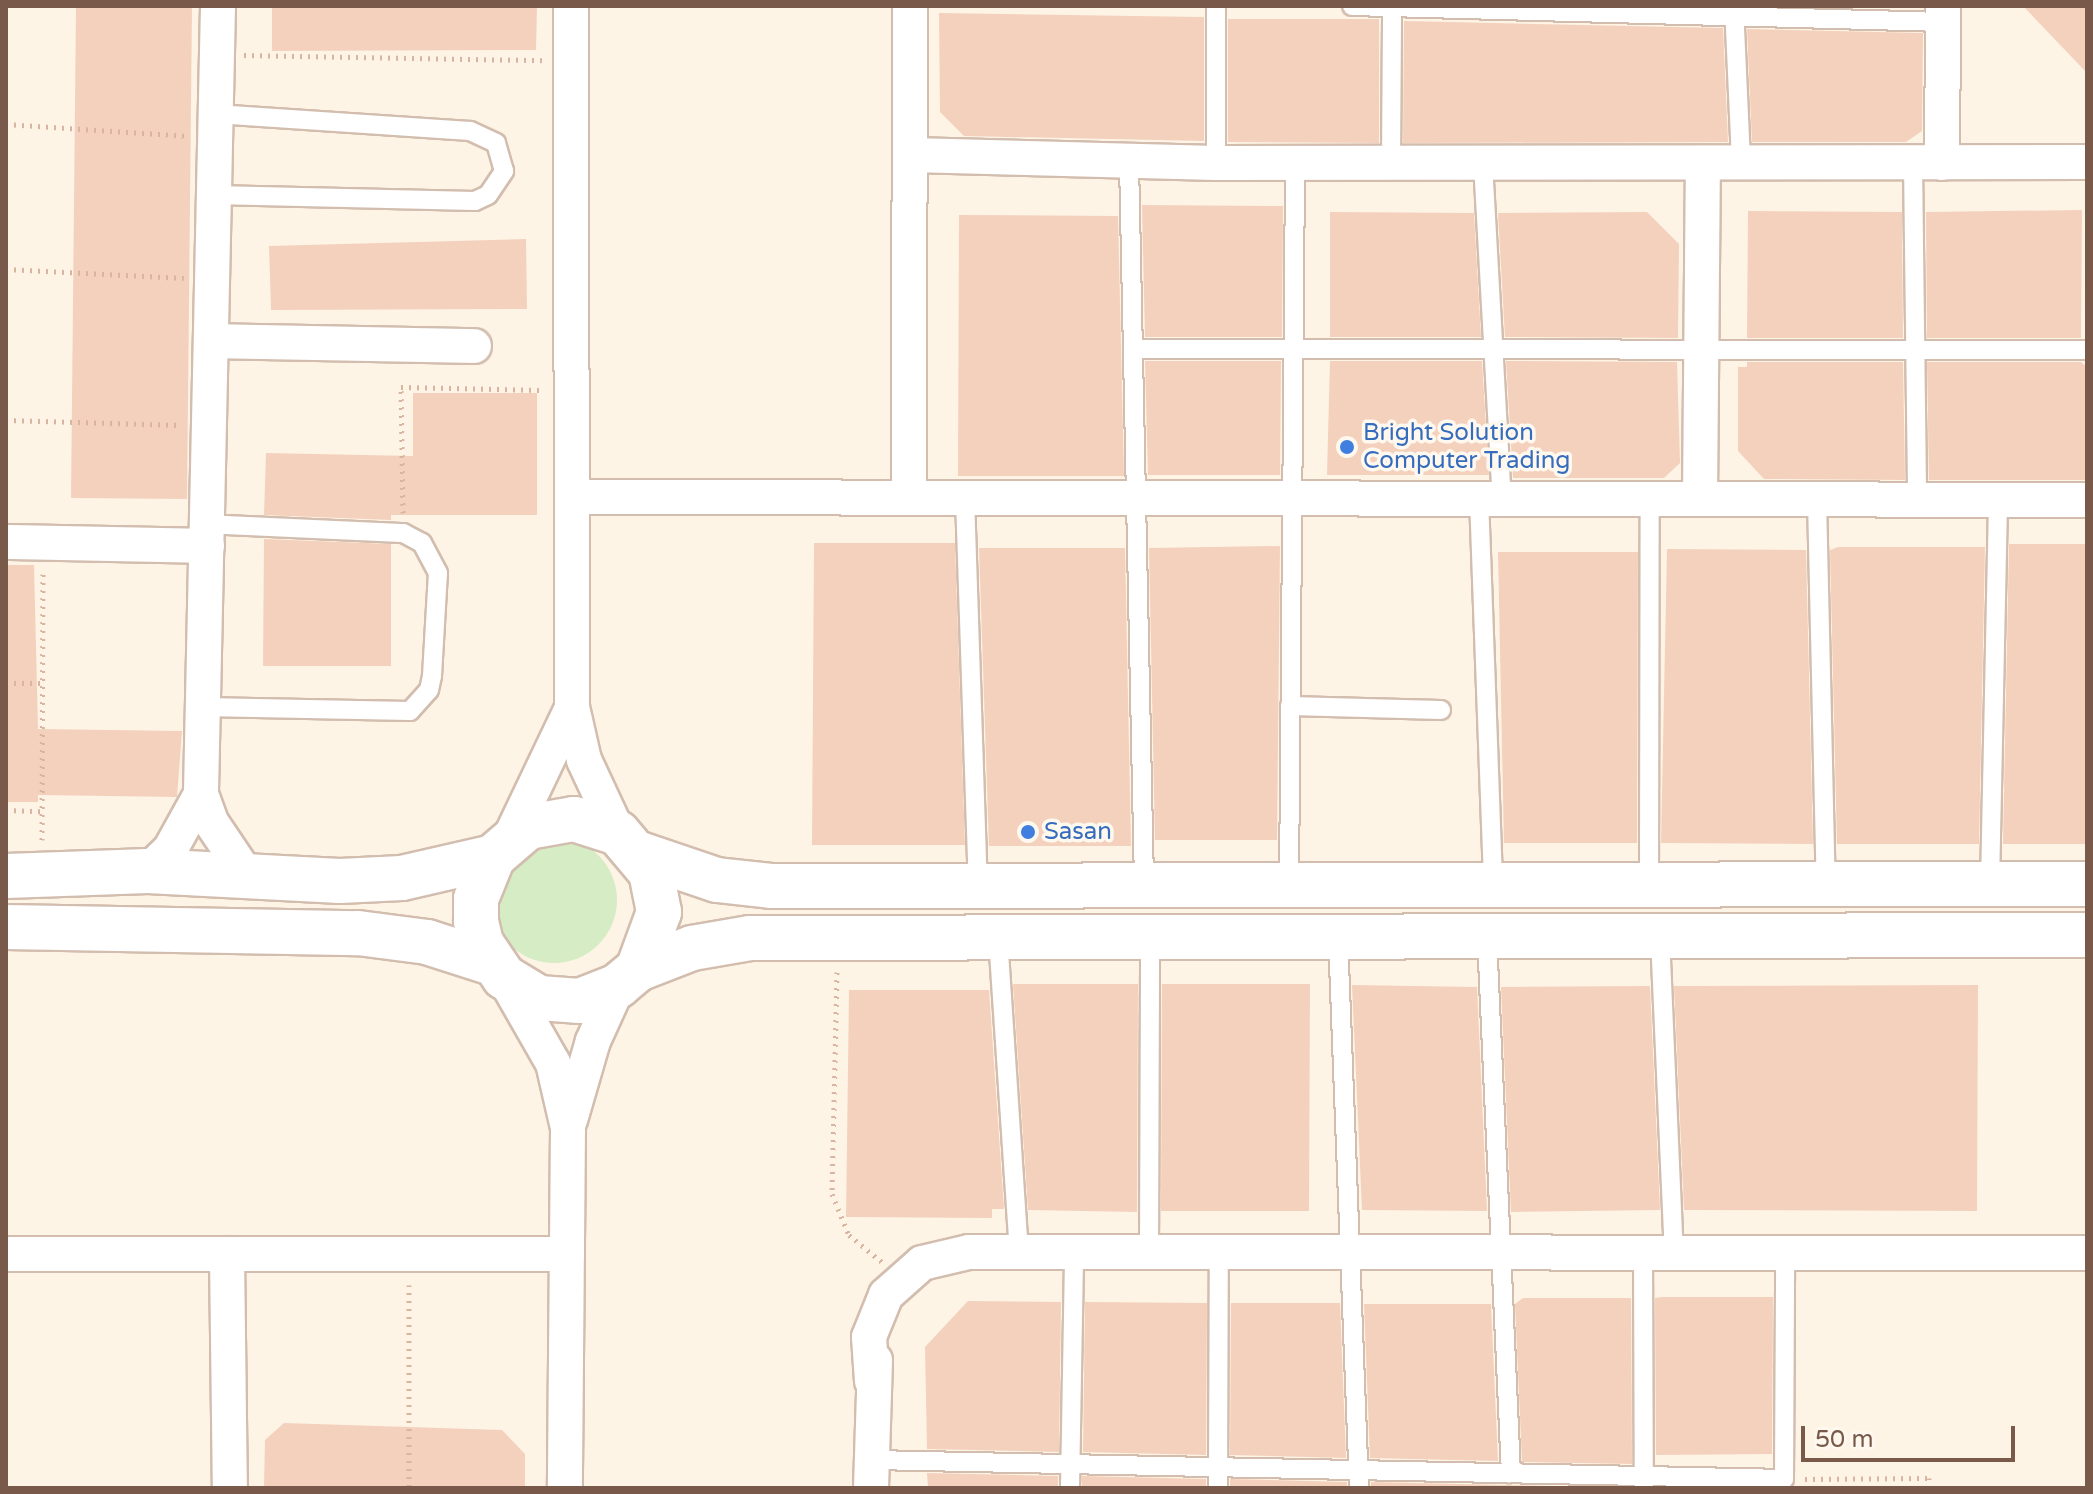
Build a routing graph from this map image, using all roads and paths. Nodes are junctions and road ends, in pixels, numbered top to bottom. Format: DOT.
graph roads {
  1 [pos="218,6"];
  2 [pos="571,6"];
  3 [pos="910,6"];
  4 [pos="1216,6"];
  5 [pos="1352,6"];
  6 [pos="1392,7"];
  7 [pos="1735,11"];
  8 [pos="1943,14"];
  9 [pos="217,55"];
  10 [pos="571,60"];
  11 [pos="6,124"];
  12 [pos="216,126"];
  13 [pos="912,155"];
  14 [pos="1129,161"];
  15 [pos="2087,162"];
  16 [pos="1216,163"];
  17 [pos="1295,163"];
  18 [pos="1391,163"];
  19 [pos="1483,163"];
  20 [pos="1741,163"];
  21 [pos="1927,163"];
  22 [pos="1703,164"];
  23 [pos="214,195"];
  24 [pos="6,269"];
  25 [pos="213,280"];
  26 [pos="211,341"];
  27 [pos="474,346"];
  28 [pos="1133,349"];
  29 [pos="1294,350"];
  30 [pos="2087,350"];
  31 [pos="1494,351"];
  32 [pos="1701,352"];
  33 [pos="1915,353"];
  34 [pos="573,391"];
  35 [pos="6,420"];
  36 [pos="209,426"];
  37 [pos="574,497"];
  38 [pos="1136,497"];
  39 [pos="1292,497"];
  40 [pos="1700,497"];
  41 [pos="909,498"];
  42 [pos="965,498"];
  43 [pos="1491,498"];
  44 [pos="1650,498"];
  45 [pos="1817,499"];
  46 [pos="1917,500"];
  47 [pos="1998,500"];
  48 [pos="2087,500"];
  49 [pos="403,533"];
  50 [pos="207,535"];
  51 [pos="43,541"];
  52 [pos="6,542"];
  53 [pos="6,683"];
  54 [pos="42,683"];
  55 [pos="1290,706"];
  56 [pos="203,707"];
  57 [pos="572,707"];
  58 [pos="1441,710"];
  59 [pos="201,794"];
  60 [pos="6,810"];
  61 [pos="42,811"];
  62 [pos="629,844"];
  63 [pos="501,848"];
  64 [pos="148,871"];
  65 [pos="246,874"];
  66 [pos="24,876"];
  67 [pos="1990,884"];
  68 [pos="2087,884"];
  69 [pos="1289,885"];
  70 [pos="1493,885"];
  71 [pos="1641,885"];
  72 [pos="1826,885"];
  73 [pos="978,886"];
  74 [pos="1144,886"];
  75 [pos="6,927"];
  76 [pos="1487,935"];
  77 [pos="2087,935"];
  78 [pos="1338,936"];
  79 [pos="1660,936"];
  80 [pos="998,937"];
  81 [pos="1150,937"];
  82 [pos="838,938"];
  83 [pos="498,970"];
  84 [pos="628,978"];
  85 [pos="568,1128"];
  86 [pos="2087,1253"];
  87 [pos="6,1254"];
  88 [pos="227,1254"];
  89 [pos="409,1254"];
  90 [pos="567,1254"];
  91 [pos="1506,1254"];
  92 [pos="1659,1254"];
  93 [pos="1785,1254"];
  94 [pos="1006,1255"];
  95 [pos="1074,1255"];
  96 [pos="1149,1255"];
  97 [pos="1219,1255"];
  98 [pos="1355,1255"];
  99 [pos="901,1278"];
  100 [pos="872,1381"];
  101 [pos="1070,1464"];
  102 [pos="1218,1467"];
  103 [pos="1511,1473"];
  104 [pos="872,1474"];
  105 [pos="1359,1479"];
  106 [pos="1784,1479"];
  107 [pos="1644,1482"];
  108 [pos="230,1488"];
  109 [pos="409,1488"];
  110 [pos="565,1488"];
  111 [pos="1070,1488"];
  112 [pos="1218,1488"];
  113 [pos="1929,1488"];
  1 -- 9 [label="street"];
  2 -- 10 [label="street"];
  3 -- 13 [label="street"];
  4 -- 16 [label="lane"];
  5 -- 6 [label="lane"];
  6 -- 7 [label="lane"];
  6 -- 18 [label="lane"];
  7 -- 8 [label="lane"];
  7 -- 20 [label="lane"];
  8 -- 21 [label="street"];
  9 -- 10 [label="path"];
  9 -- 12 [label="street"];
  10 -- 34 [label="street"];
  11 -- 12 [label="path"];
  12 -- 23 [label="street"];
  12 -- 23 [label="lane"];
  13 -- 14 [label="street"];
  13 -- 41 [label="street"];
  14 -- 16 [label="street"];
  14 -- 28 [label="lane"];
  15 -- 21 [label="street"];
  16 -- 17 [label="street"];
  17 -- 18 [label="street"];
  17 -- 29 [label="lane"];
  18 -- 19 [label="street"];
  19 -- 22 [label="street"];
  19 -- 31 [label="lane"];
  20 -- 21 [label="street"];
  20 -- 22 [label="street"];
  21 -- 33 [label="lane"];
  22 -- 32 [label="street"];
  23 -- 25 [label="street"];
  24 -- 25 [label="path"];
  25 -- 26 [label="street"];
  26 -- 27 [label="street"];
  26 -- 36 [label="street"];
  28 -- 29 [label="lane"];
  28 -- 38 [label="lane"];
  29 -- 31 [label="lane"];
  29 -- 39 [label="lane"];
  30 -- 33 [label="lane"];
  31 -- 32 [label="lane"];
  31 -- 43 [label="lane"];
  32 -- 33 [label="lane"];
  32 -- 40 [label="street"];
  33 -- 46 [label="lane"];
  34 -- 37 [label="street"];
  34 -- 49 [label="path"];
  35 -- 36 [label="path"];
  36 -- 50 [label="street"];
  37 -- 41 [label="street"];
  37 -- 57 [label="street"];
  38 -- 39 [label="street"];
  38 -- 42 [label="street"];
  38 -- 74 [label="lane"];
  39 -- 43 [label="street"];
  39 -- 55 [label="lane"];
  40 -- 44 [label="street"];
  40 -- 45 [label="street"];
  41 -- 42 [label="street"];
  42 -- 73 [label="lane"];
  43 -- 44 [label="street"];
  43 -- 70 [label="lane"];
  44 -- 71 [label="lane"];
  45 -- 46 [label="street"];
  45 -- 72 [label="lane"];
  46 -- 47 [label="street"];
  47 -- 48 [label="street"];
  47 -- 67 [label="lane"];
  49 -- 50 [label="lane"];
  49 -- 56 [label="lane"];
  50 -- 51 [label="street"];
  50 -- 56 [label="street"];
  51 -- 52 [label="street"];
  51 -- 54 [label="path"];
  53 -- 54 [label="path"];
  54 -- 61 [label="path"];
  55 -- 58 [label="lane"];
  55 -- 69 [label="lane"];
  56 -- 59 [label="street"];
  57 -- 62 [label="street"];
  57 -- 63 [label="street"];
  59 -- 64 [label="street"];
  59 -- 65 [label="street"];
  60 -- 61 [label="path"];
  61 -- 66 [label="path"];
  62 -- 63 [label="main road"];
  62 -- 73 [label="main road"];
  62 -- 84 [label="main road"];
  63 -- 65 [label="main road"];
  63 -- 83 [label="main road"];
  64 -- 65 [label="main road"];
  64 -- 66 [label="main road"];
  67 -- 68 [label="main road"];
  67 -- 72 [label="main road"];
  69 -- 70 [label="main road"];
  69 -- 74 [label="main road"];
  70 -- 71 [label="main road"];
  71 -- 72 [label="main road"];
  71 -- 76 [label="main road"];
  73 -- 74 [label="main road"];
  75 -- 83 [label="main road"];
  76 -- 78 [label="main road"];
  76 -- 79 [label="main road"];
  76 -- 91 [label="lane"];
  77 -- 79 [label="main road"];
  78 -- 81 [label="main road"];
  78 -- 98 [label="lane"];
  79 -- 92 [label="lane"];
  80 -- 81 [label="main road"];
  80 -- 82 [label="main road"];
  80 -- 94 [label="lane"];
  81 -- 96 [label="lane"];
  82 -- 84 [label="main road"];
  82 -- 99 [label="path"];
  83 -- 84 [label="main road"];
  83 -- 85 [label="street"];
  84 -- 85 [label="street"];
  85 -- 90 [label="street"];
  86 -- 93 [label="street"];
  87 -- 88 [label="street"];
  88 -- 89 [label="street"];
  88 -- 108 [label="street"];
  89 -- 90 [label="street"];
  89 -- 109 [label="path"];
  90 -- 110 [label="street"];
  91 -- 92 [label="street"];
  91 -- 98 [label="street"];
  91 -- 103 [label="lane"];
  92 -- 93 [label="street"];
  92 -- 107 [label="lane"];
  93 -- 106 [label="lane"];
  94 -- 95 [label="street"];
  94 -- 99 [label="street"];
  94 -- 100 [label="street"];
  95 -- 96 [label="street"];
  95 -- 101 [label="lane"];
  96 -- 97 [label="street"];
  97 -- 98 [label="street"];
  97 -- 102 [label="lane"];
  98 -- 105 [label="lane"];
  99 -- 100 [label="street"];
  100 -- 104 [label="street"];
  101 -- 102 [label="lane"];
  101 -- 104 [label="lane"];
  101 -- 111 [label="lane"];
  102 -- 105 [label="lane"];
  102 -- 112 [label="lane"];
  103 -- 105 [label="lane"];
  103 -- 107 [label="lane"];
  106 -- 107 [label="lane"];
  106 -- 113 [label="path"];
}
